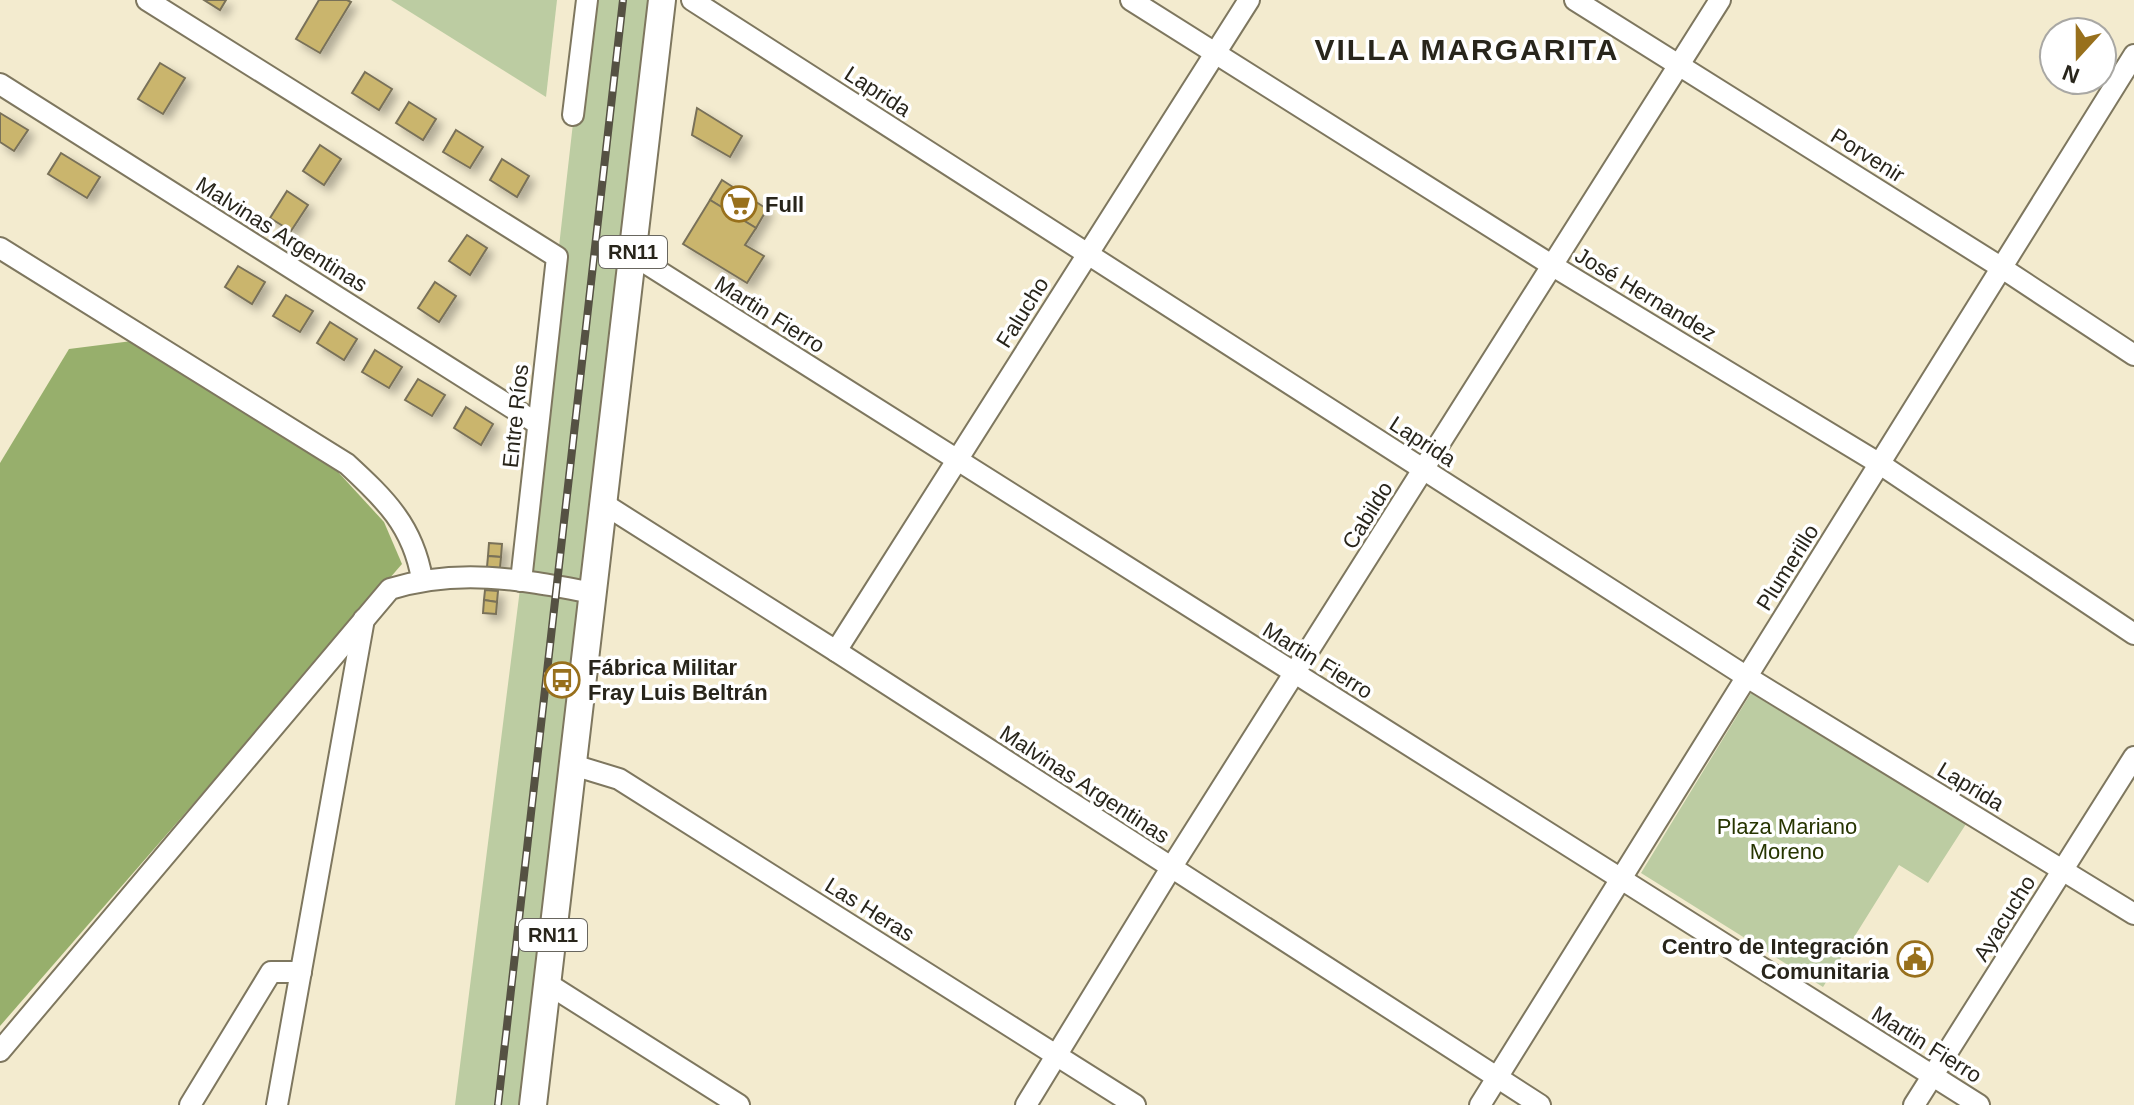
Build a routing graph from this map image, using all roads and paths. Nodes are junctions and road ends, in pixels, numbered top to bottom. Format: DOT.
graph roads {
  1 [pos="147,0"];
  2 [pos="587,0"];
  3 [pos="662,0"];
  4 [pos="692,0"];
  5 [pos="1131,0"];
  6 [pos="1249,0"];
  7 [pos="1575,0"];
  8 [pos="1720,0"];
  9 [pos="1214,54"];
  10 [pos="2134,55"];
  11 [pos="1678,64"];
  12 [pos="0,84"];
  13 [pos="573,115"];
  14 [pos="0,248"];
  15 [pos="1088,254"];
  16 [pos="633,255"];
  17 [pos="1553,266"];
  18 [pos="2002,268"];
  19 [pos="2134,355"];
  20 [pos="538,424"];
  21 [pos="957,460"];
  22 [pos="1880,464"];
  23 [pos="1424,470"];
  24 [pos="604,504"];
  25 [pos="422,579"];
  26 [pos="521,581"];
  27 [pos="593,593"];
  28 [pos="364,619"];
  29 [pos="2134,634"];
  30 [pos="836,651"];
  31 [pos="1296,674"];
  32 [pos="1747,677"];
  33 [pos="2134,757"];
  34 [pos="573,765"];
  35 [pos="1171,868"];
  36 [pos="2063,870"];
  37 [pos="1621,879"];
  38 [pos="2134,914"];
  39 [pos="301,972"];
  40 [pos="548,984"];
  41 [pos="0,1051"];
  42 [pos="1057,1056"];
  43 [pos="1933,1076"];
  44 [pos="1497,1078"];
  45 [pos="190,1105"];
  46 [pos="277,1105"];
  47 [pos="533,1105"];
  48 [pos="739,1105"];
  49 [pos="1026,1105"];
  50 [pos="1135,1105"];
  51 [pos="1480,1105"];
  52 [pos="1540,1105"];
  53 [pos="1914,1105"];
  54 [pos="1979,1105"];
  1 -- 20 [label="street, Entre Ríos"];
  2 -- 13 [label="street"];
  3 -- 16 [label="main road, RN11"];
  4 -- 15 [label="street, Laprida"];
  5 -- 9 [label="street, José Hernandez"];
  6 -- 9 [label="street, Falucho"];
  7 -- 11 [label="street, Porvenir"];
  8 -- 11 [label="street, Cabildo"];
  9 -- 15 [label="street, Falucho"];
  9 -- 17 [label="street, José Hernandez"];
  10 -- 18 [label="street, Plumerillo"];
  11 -- 17 [label="street, Cabildo"];
  11 -- 18 [label="street, Porvenir"];
  12 -- 20 [label="street, Malvinas Argentinas"];
  14 -- 25 [label="street"];
  15 -- 21 [label="street, Falucho"];
  15 -- 23 [label="street, Laprida"];
  16 -- 21 [label="street, Martin Fierro"];
  16 -- 24 [label="main road, RN11"];
  17 -- 22 [label="street, José Hernandez"];
  17 -- 23 [label="street, Cabildo"];
  18 -- 19 [label="street, Porvenir"];
  18 -- 22 [label="street, Plumerillo"];
  20 -- 26 [label="street, Entre Ríos"];
  21 -- 30 [label="street, Falucho"];
  21 -- 31 [label="street, Martin Fierro"];
  22 -- 29 [label="street, José Hernandez"];
  22 -- 32 [label="street, Plumerillo"];
  23 -- 31 [label="street, Cabildo"];
  23 -- 32 [label="street, Laprida"];
  24 -- 27 [label="main road, RN11"];
  24 -- 30 [label="street, Malvinas Argentinas"];
  25 -- 26 [label="street"];
  25 -- 28 [label="street"];
  26 -- 27 [label="street"];
  27 -- 34 [label="main road, RN11"];
  28 -- 39 [label="street"];
  28 -- 41 [label="street"];
  30 -- 35 [label="street, Malvinas Argentinas"];
  31 -- 35 [label="street, Cabildo"];
  31 -- 37 [label="street, Martin Fierro"];
  32 -- 36 [label="street, Laprida"];
  32 -- 37 [label="street, Plumerillo"];
  33 -- 36 [label="street, Ayacucho"];
  34 -- 40 [label="main road, RN11"];
  34 -- 42 [label="street, Las Heras"];
  35 -- 42 [label="street, Cabildo"];
  35 -- 44 [label="street, Malvinas Argentinas"];
  36 -- 38 [label="street, Laprida"];
  36 -- 43 [label="street, Ayacucho"];
  37 -- 43 [label="street, Martin Fierro"];
  37 -- 44 [label="street, Plumerillo"];
  39 -- 45 [label="street"];
  39 -- 46 [label="street"];
  40 -- 47 [label="main road, RN11"];
  40 -- 48 [label="street"];
  42 -- 49 [label="street, Cabildo"];
  42 -- 50 [label="street, Las Heras"];
  43 -- 53 [label="street, Ayacucho"];
  43 -- 54 [label="street, Martin Fierro"];
  44 -- 51 [label="street, Plumerillo"];
  44 -- 52 [label="street, Malvinas Argentinas"];
}
